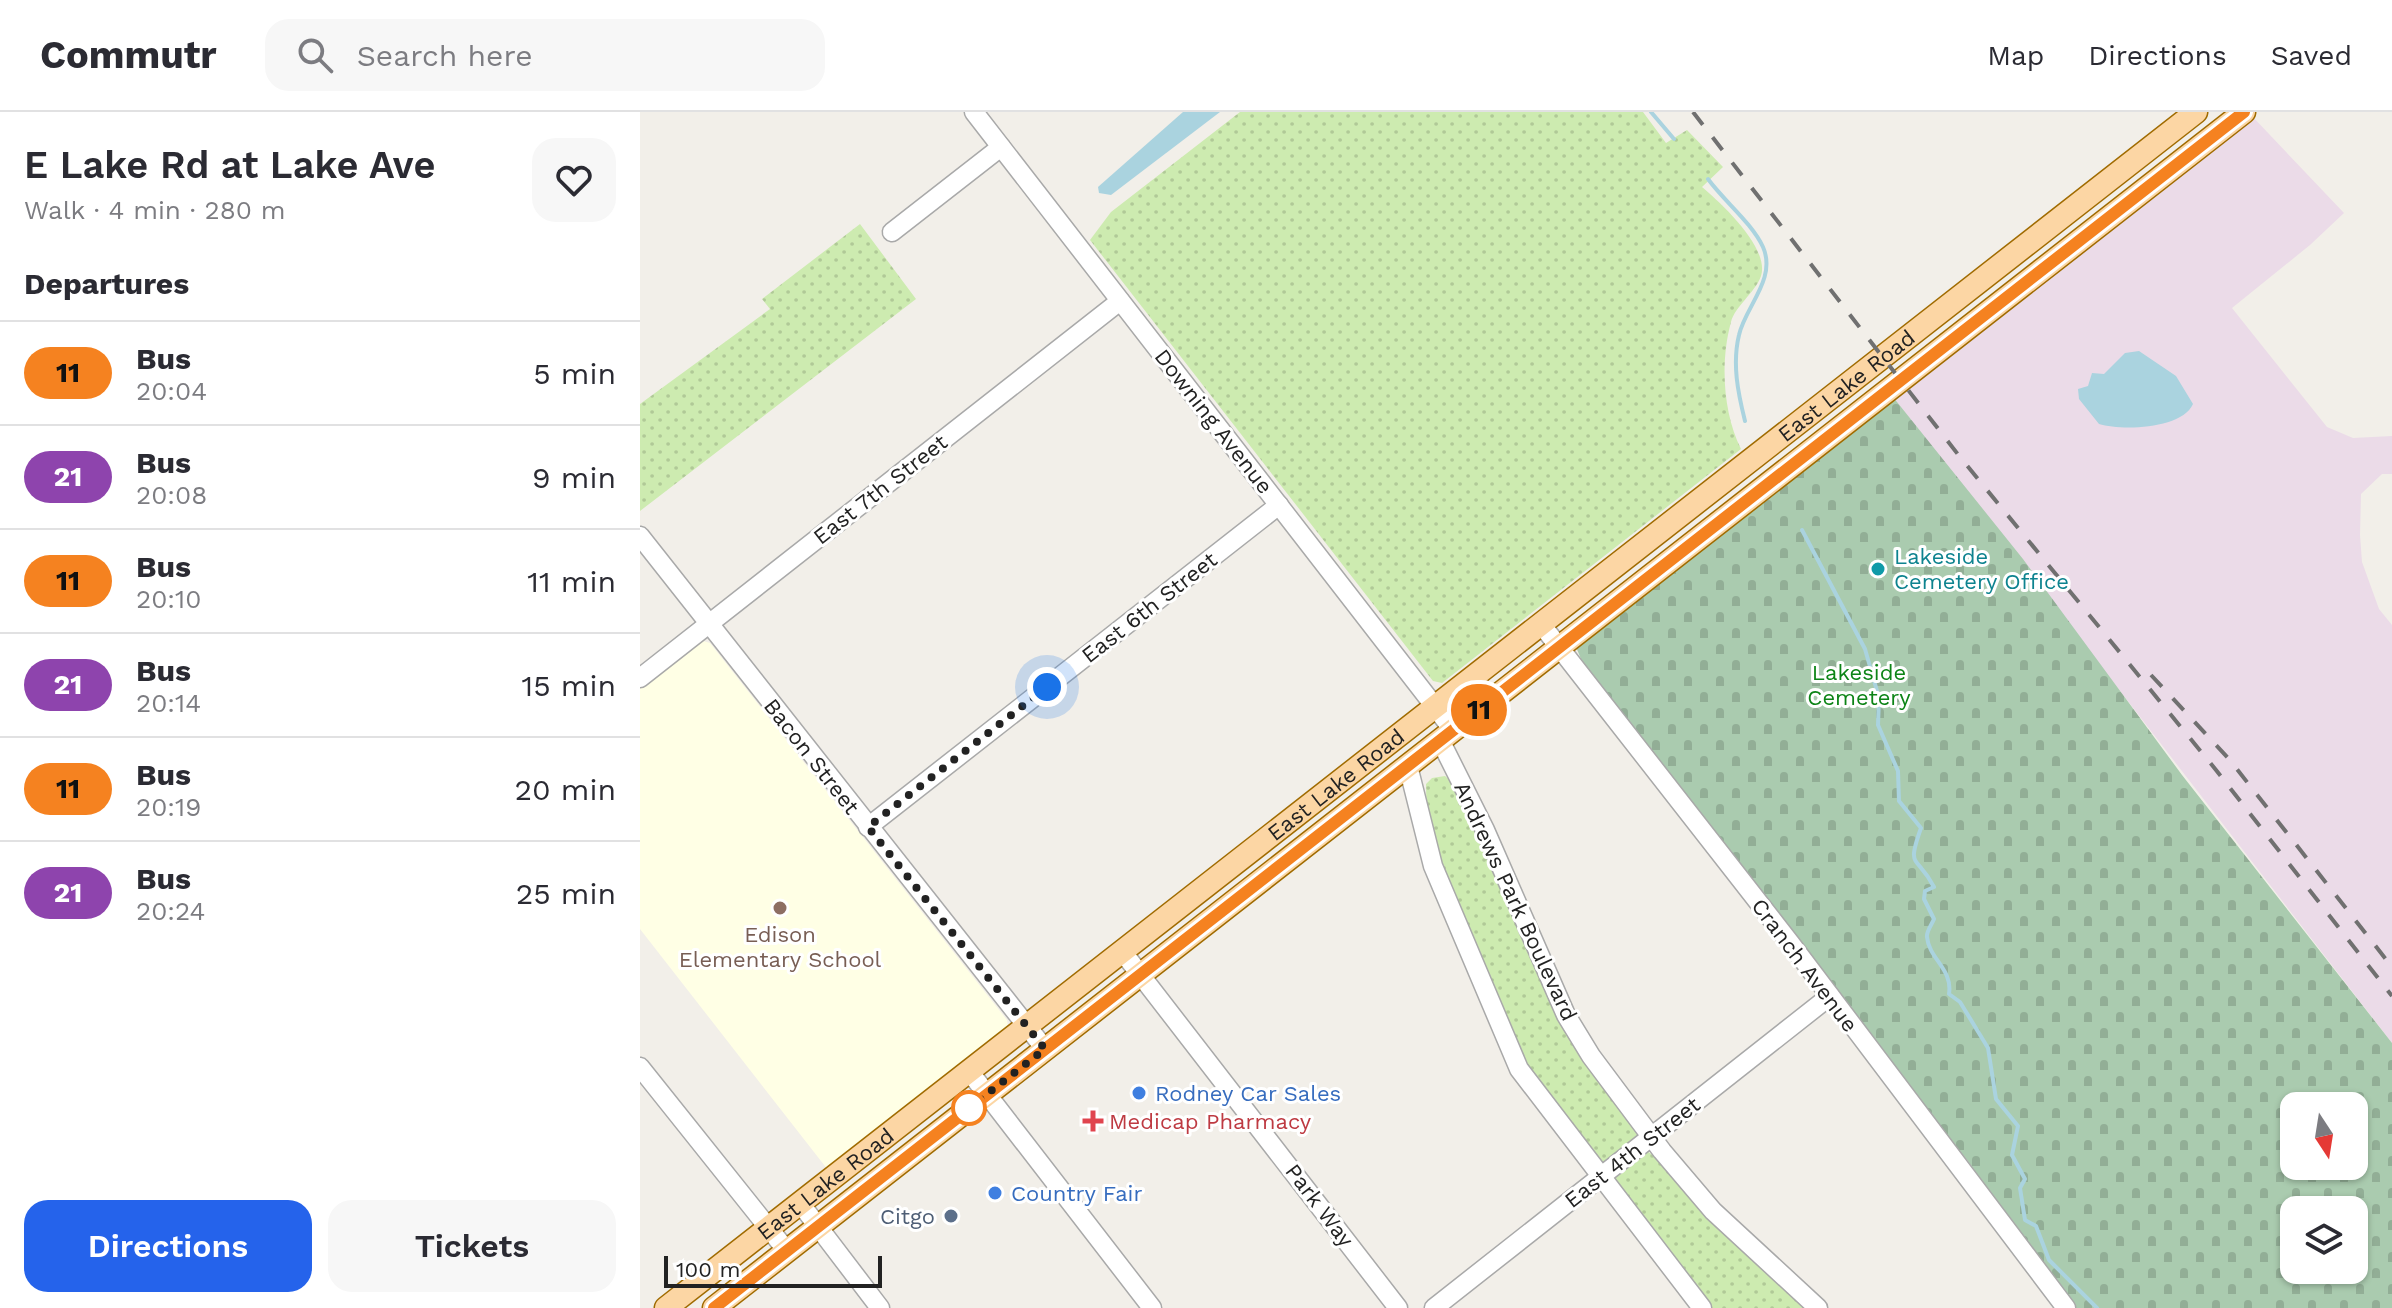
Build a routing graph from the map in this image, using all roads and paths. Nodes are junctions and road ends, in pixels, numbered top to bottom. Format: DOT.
graph roads {
  1 [pos="974,112"];
  2 [pos="2196,112"];
  3 [pos="2244,112"];
  4 [pos="1001,147"];
  5 [pos="892,232"];
  6 [pos="1120,301"];
  7 [pos="1279,505"];
  8 [pos="640,536"];
  9 [pos="709,624"];
  10 [pos="1541,624"];
  11 [pos="1560,646"];
  12 [pos="640,678"];
  13 [pos="1436,707"];
  14 [pos="1447,735"];
  15 [pos="1408,766"];
  16 [pos="868,827"];
  17 [pos="1122,951"];
  18 [pos="1142,973"];
  19 [pos="1830,996"];
  20 [pos="1026,1026"];
  21 [pos="1045,1049"];
  22 [pos="640,1067"];
  23 [pos="969,1071"];
  24 [pos="988,1094"];
  25 [pos="1652,1137"];
  26 [pos="1599,1177"];
  27 [pos="800,1203"];
  28 [pos="818,1227"];
  29 [pos="768,1228"];
  30 [pos="787,1251"];
  31 [pos="666,1308"];
  32 [pos="714,1308"];
  33 [pos="880,1308"];
  34 [pos="1152,1308"];
  35 [pos="1398,1308"];
  36 [pos="1434,1308"];
  37 [pos="1702,1308"];
  38 [pos="1818,1308"];
  39 [pos="2066,1308"];
  1 -- 4 [label="street, Downing Avenue"];
  2 -- 10 [label="main road, East Lake Road"];
  3 -- 11 [label="main road, East Lake Road"];
  4 -- 5 [label="street"];
  4 -- 6 [label="street, Downing Avenue"];
  6 -- 7 [label="street, Downing Avenue"];
  6 -- 9 [label="street, East 7th Street"];
  7 -- 13 [label="street, Downing Avenue"];
  7 -- 16 [label="street, East 6th Street"];
  8 -- 9 [label="street, Bacon Street"];
  9 -- 12 [label="street, East 7th Street"];
  9 -- 16 [label="street, Bacon Street"];
  10 -- 11 [label="street, Cranch Avenue"];
  10 -- 13 [label="main road, East Lake Road"];
  11 -- 14 [label="main road, East Lake Road"];
  11 -- 19 [label="street, Cranch Avenue"];
  13 -- 14 [label="street, Downing Avenue"];
  13 -- 17 [label="main road, East Lake Road"];
  14 -- 15 [label="main road, East Lake Road"];
  14 -- 25 [label="street, Andrews Park Boulevard"];
  15 -- 18 [label="main road, East Lake Road"];
  15 -- 26 [label="street"];
  16 -- 20 [label="street, Bacon Street"];
  17 -- 18 [label="street, Park Way"];
  17 -- 20 [label="main road, East Lake Road"];
  18 -- 21 [label="main road, East Lake Road"];
  18 -- 35 [label="street, Park Way"];
  19 -- 25 [label="street, East 4th Street"];
  19 -- 39 [label="street, Cranch Avenue"];
  20 -- 21 [label="street, Bacon Street"];
  20 -- 23 [label="main road, East Lake Road"];
  21 -- 24 [label="main road, East Lake Road"];
  22 -- 29 [label="street"];
  23 -- 24 [label="street"];
  23 -- 27 [label="main road, East Lake Road"];
  24 -- 28 [label="main road, East Lake Road"];
  24 -- 34 [label="street"];
  25 -- 26 [label="street, East 4th Street"];
  25 -- 38 [label="street, Andrews Park Boulevard"];
  26 -- 36 [label="street, East 4th Street"];
  26 -- 37 [label="street"];
  27 -- 28 [label="street"];
  27 -- 29 [label="main road, East Lake Road"];
  28 -- 30 [label="main road, East Lake Road"];
  28 -- 33 [label="street"];
  29 -- 30 [label="street"];
  29 -- 31 [label="main road, East Lake Road"];
  30 -- 32 [label="main road, East Lake Road"];
}
